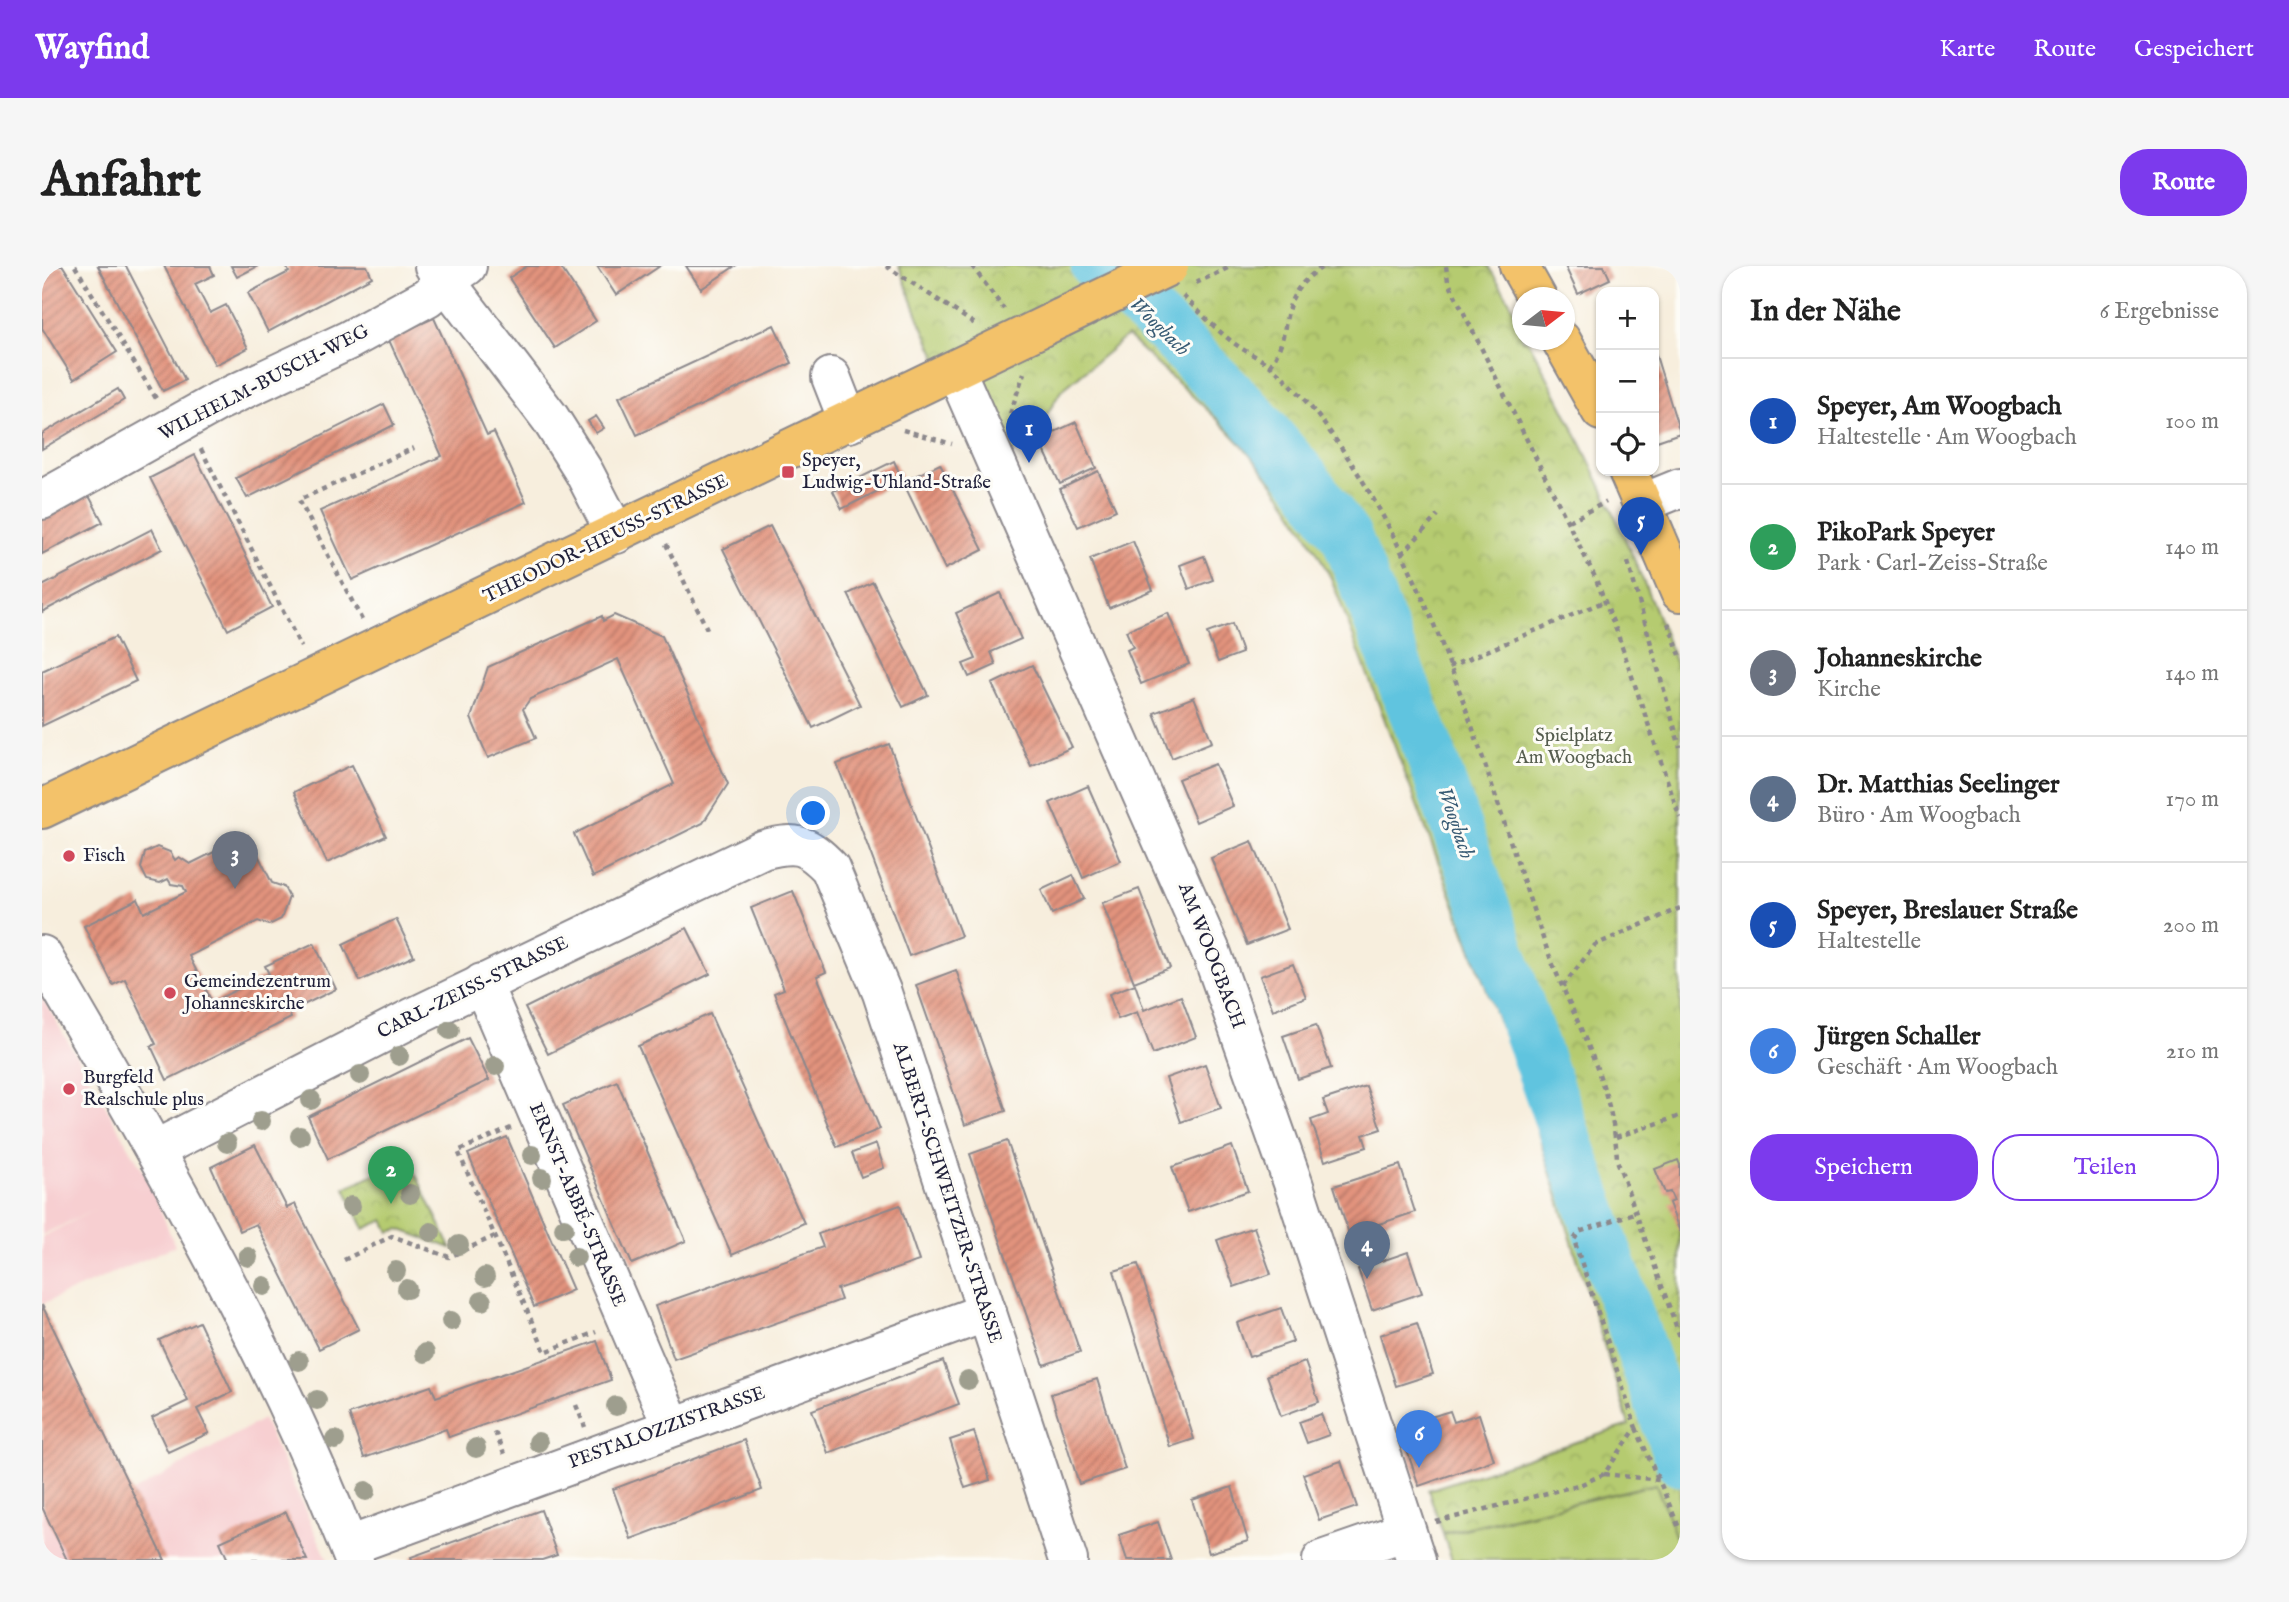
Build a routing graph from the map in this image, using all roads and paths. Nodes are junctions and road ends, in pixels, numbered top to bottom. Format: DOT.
graph roads {
  1 [pos="75,266"];
  2 [pos="886,266"];
  3 [pos="972,266"];
  4 [pos="1324,266"];
  5 [pos="1446,266"];
  6 [pos="1519,266"];
  7 [pos="448,271"];
  8 [pos="1175,280"];
  9 [pos="1531,287"];
  10 [pos="976,325"];
  11 [pos="1018,339"];
  12 [pos="1567,350"];
  13 [pos="1270,366"];
  14 [pos="956,371"];
  15 [pos="831,377"];
  16 [pos="1596,402"];
  17 [pos="182,422"];
  18 [pos="849,423"];
  19 [pos="414,448"];
  20 [pos="1680,488"];
  21 [pos="1628,491"];
  22 [pos="42,500"];
  23 [pos="1438,515"];
  24 [pos="1569,521"];
  25 [pos="616,534"];
  26 [pos="661,534"];
  27 [pos="1626,553"];
  28 [pos="1402,554"];
  29 [pos="1680,592"];
  30 [pos="1603,603"];
  31 [pos="707,629"];
  32 [pos="376,649"];
  33 [pos="1449,667"];
  34 [pos="316,678"];
  35 [pos="1680,747"];
  36 [pos="42,809"];
  37 [pos="1680,818"];
  38 [pos="797,844"];
  39 [pos="1680,908"];
  40 [pos="42,954"];
  41 [pos="482,983"];
  42 [pos="1563,986"];
  43 [pos="540,1115"];
  44 [pos="1680,1115"];
  45 [pos="1616,1137"];
  46 [pos="155,1150"];
  47 [pos="1634,1213"];
  48 [pos="495,1236"];
  49 [pos="344,1260"];
  50 [pos="987,1312"];
  51 [pos="626,1321"];
  52 [pos="1680,1337"];
  53 [pos="672,1426"];
  54 [pos="1636,1428"];
  55 [pos="1604,1474"];
  56 [pos="1659,1480"];
  57 [pos="1680,1530"];
  58 [pos="1411,1545"];
  59 [pos="351,1553"];
  60 [pos="1068,1560"];
  61 [pos="1322,1560"];
  1 -- 17 [label="path"];
  2 -- 10 [label="path"];
  3 -- 11 [label="path"];
  4 -- 13 [label="path"];
  5 -- 24 [label="path"];
  6 -- 9 [label="main road"];
  7 -- 17 [label="street, WILHELM-BUSCH-WEG"];
  7 -- 25 [label="street"];
  8 -- 11 [label="main road, THEODOR-HEUSS-STRASSE, bridge"];
  8 -- 13 [label="path"];
  11 -- 14 [label="main road, THEODOR-HEUSS-STRASSE"];
  12 -- 16 [label="main road"];
  13 -- 28 [label="path"];
  14 -- 18 [label="main road, THEODOR-HEUSS-STRASSE"];
  14 -- 58 [label="street, AM WOOGBACH"];
  15 -- 18 [label="street"];
  17 -- 22 [label="street, WILHELM-BUSCH-WEG"];
  17 -- 34 [label="path"];
  18 -- 25 [label="main road, THEODOR-HEUSS-STRASSE"];
  19 -- 32 [label="path"];
  20 -- 21 [label="street"];
  21 -- 24 [label="path"];
  21 -- 29 [label="main road"];
  23 -- 28 [label="path"];
  24 -- 30 [label="path"];
  25 -- 32 [label="main road, THEODOR-HEUSS-STRASSE"];
  26 -- 31 [label="path"];
  27 -- 35 [label="path"];
  28 -- 33 [label="path"];
  30 -- 33 [label="path"];
  30 -- 37 [label="path"];
  32 -- 34 [label="main road, THEODOR-HEUSS-STRASSE"];
  33 -- 42 [label="path"];
  34 -- 36 [label="main road, THEODOR-HEUSS-STRASSE"];
  38 -- 41 [label="street, CARL-ZEISS-STRASSE"];
  38 -- 50 [label="street, ALBERT-SCHWEITZER-STRASSE"];
  39 -- 42 [label="path"];
  40 -- 46 [label="street"];
  41 -- 43 [label="street, ERNST-ABBÉ-STRASSE"];
  41 -- 46 [label="street, CARL-ZEISS-STRASSE"];
  42 -- 45 [label="path"];
  43 -- 48 [label="path"];
  43 -- 51 [label="street, ERNST-ABBÉ-STRASSE"];
  44 -- 45 [label="path"];
  45 -- 47 [label="path"];
  46 -- 59 [label="street"];
  47 -- 52 [label="path"];
  47 -- 54 [label="path"];
  48 -- 49 [label="path"];
  48 -- 51 [label="path"];
  50 -- 53 [label="street, PESTALOZZISTRASSE"];
  50 -- 60 [label="street, ALBERT-SCHWEITZER-STRASSE"];
  51 -- 53 [label="street, ERNST-ABBÉ-STRASSE"];
  53 -- 59 [label="street, PESTALOZZISTRASSE"];
  54 -- 55 [label="path"];
  54 -- 56 [label="path"];
  55 -- 56 [label="path"];
  55 -- 58 [label="path"];
  56 -- 57 [label="path"];
  58 -- 61 [label="street"];
}
